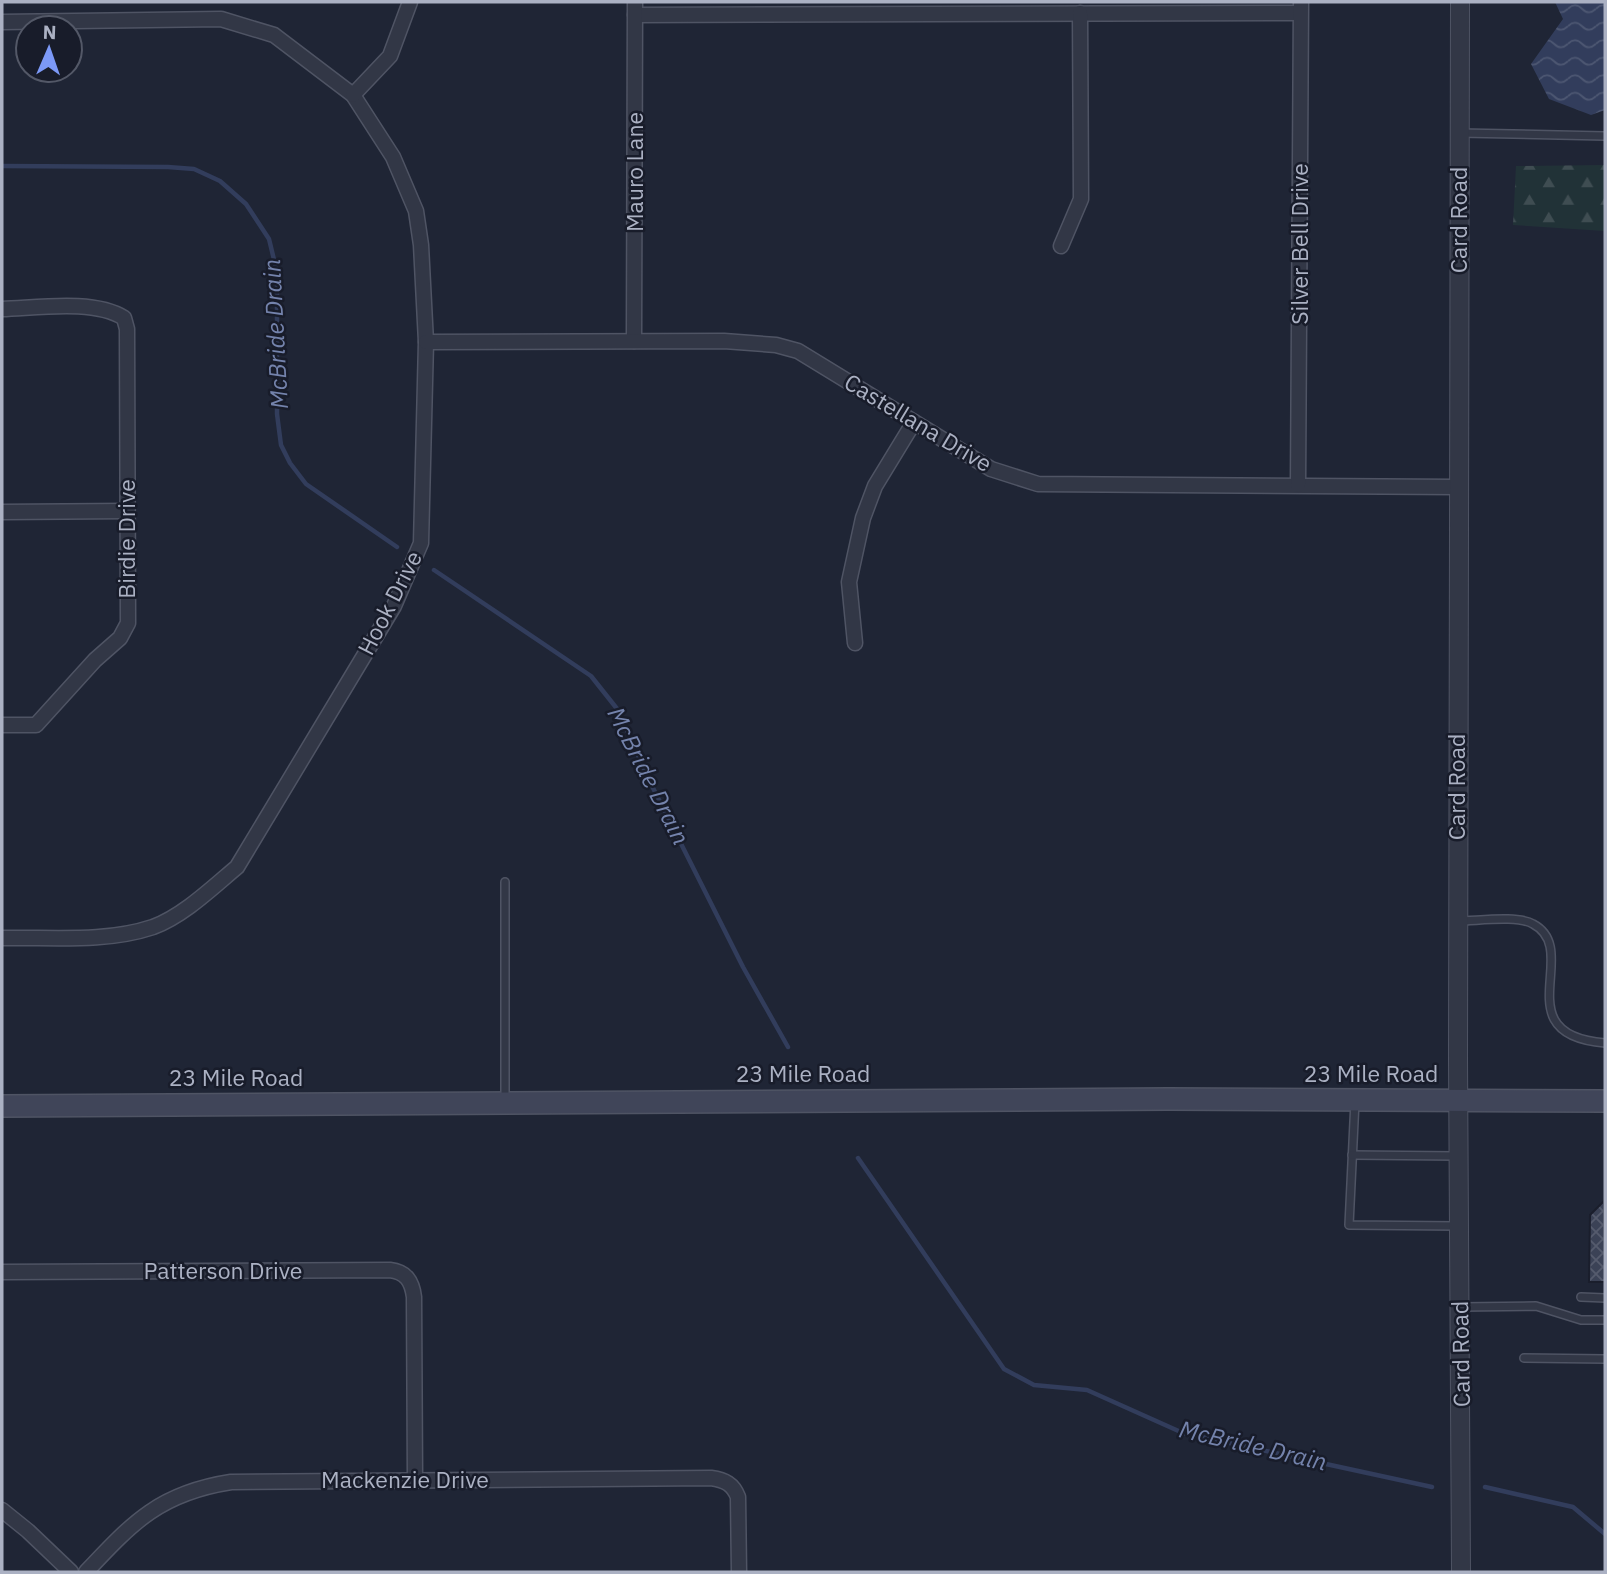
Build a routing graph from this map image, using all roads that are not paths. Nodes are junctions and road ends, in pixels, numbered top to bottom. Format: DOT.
graph roads {
  1 [pos="410,2"];
  2 [pos="1460,2"];
  3 [pos="1301,7"];
  4 [pos="635,8"];
  5 [pos="1080,13"];
  6 [pos="2,22"];
  7 [pos="353,95"];
  8 [pos="1459,133"];
  9 [pos="1605,135"];
  10 [pos="1061,246"];
  11 [pos="2,309"];
  12 [pos="634,341"];
  13 [pos="426,342"];
  14 [pos="914,422"];
  15 [pos="1298,485"];
  16 [pos="1457,487"];
  17 [pos="127,511"];
  18 [pos="2,512"];
  19 [pos="855,643"];
  20 [pos="2,725"];
  21 [pos="505,882"];
  22 [pos="1458,921"];
  23 [pos="2,938"];
  24 [pos="1605,1043"];
  25 [pos="1354,1100"];
  26 [pos="1458,1100"];
  27 [pos="1605,1101"];
  28 [pos="505,1103"];
  29 [pos="2,1105"];
  30 [pos="1352,1155"];
  31 [pos="1458,1156"];
  32 [pos="1459,1226"];
  33 [pos="2,1272"];
  34 [pos="1581,1297"];
  35 [pos="1605,1298"];
  36 [pos="1460,1307"];
  37 [pos="1605,1320"];
  38 [pos="1524,1358"];
  39 [pos="1605,1359"];
  40 [pos="415,1480"];
  41 [pos="2,1510"];
  42 [pos="71,1572"];
  43 [pos="86,1572"];
  44 [pos="739,1572"];
  45 [pos="1461,1572"];
  1 -- 7 [label="street"];
  2 -- 8 [label="street, Card Road"];
  3 -- 5 [label="street"];
  3 -- 15 [label="street, Silver Bell Drive"];
  4 -- 5 [label="street"];
  4 -- 12 [label="street, Mauro Lane"];
  5 -- 10 [label="street"];
  6 -- 7 [label="street, Hook Drive"];
  7 -- 13 [label="street, Hook Drive"];
  8 -- 9 [label="lane"];
  8 -- 16 [label="street, Card Road"];
  11 -- 17 [label="street, Birdie Drive"];
  12 -- 13 [label="street, Castellana Drive"];
  12 -- 14 [label="street, Castellana Drive"];
  13 -- 23 [label="street, Hook Drive"];
  14 -- 15 [label="street, Castellana Drive"];
  14 -- 19 [label="street"];
  15 -- 16 [label="street, Castellana Drive"];
  16 -- 22 [label="street, Card Road"];
  17 -- 18 [label="street"];
  17 -- 20 [label="street, Birdie Drive"];
  21 -- 28 [label="lane"];
  22 -- 24 [label="lane"];
  22 -- 26 [label="street, Card Road"];
  25 -- 26 [label="main road, 23 Mile Road"];
  25 -- 28 [label="main road, 23 Mile Road"];
  25 -- 30 [label="lane"];
  26 -- 27 [label="main road, 23 Mile Road"];
  26 -- 31 [label="street, Card Road"];
  28 -- 29 [label="main road, 23 Mile Road"];
  30 -- 31 [label="lane"];
  30 -- 32 [label="lane"];
  31 -- 32 [label="street, Card Road"];
  32 -- 36 [label="street, Card Road"];
  33 -- 40 [label="street, Patterson Drive"];
  34 -- 35 [label="lane"];
  36 -- 37 [label="lane"];
  36 -- 45 [label="street, Card Road"];
  38 -- 39 [label="lane"];
  40 -- 43 [label="street, Mackenzie Drive"];
  40 -- 44 [label="street, Mackenzie Drive"];
  41 -- 42 [label="street"];
}
